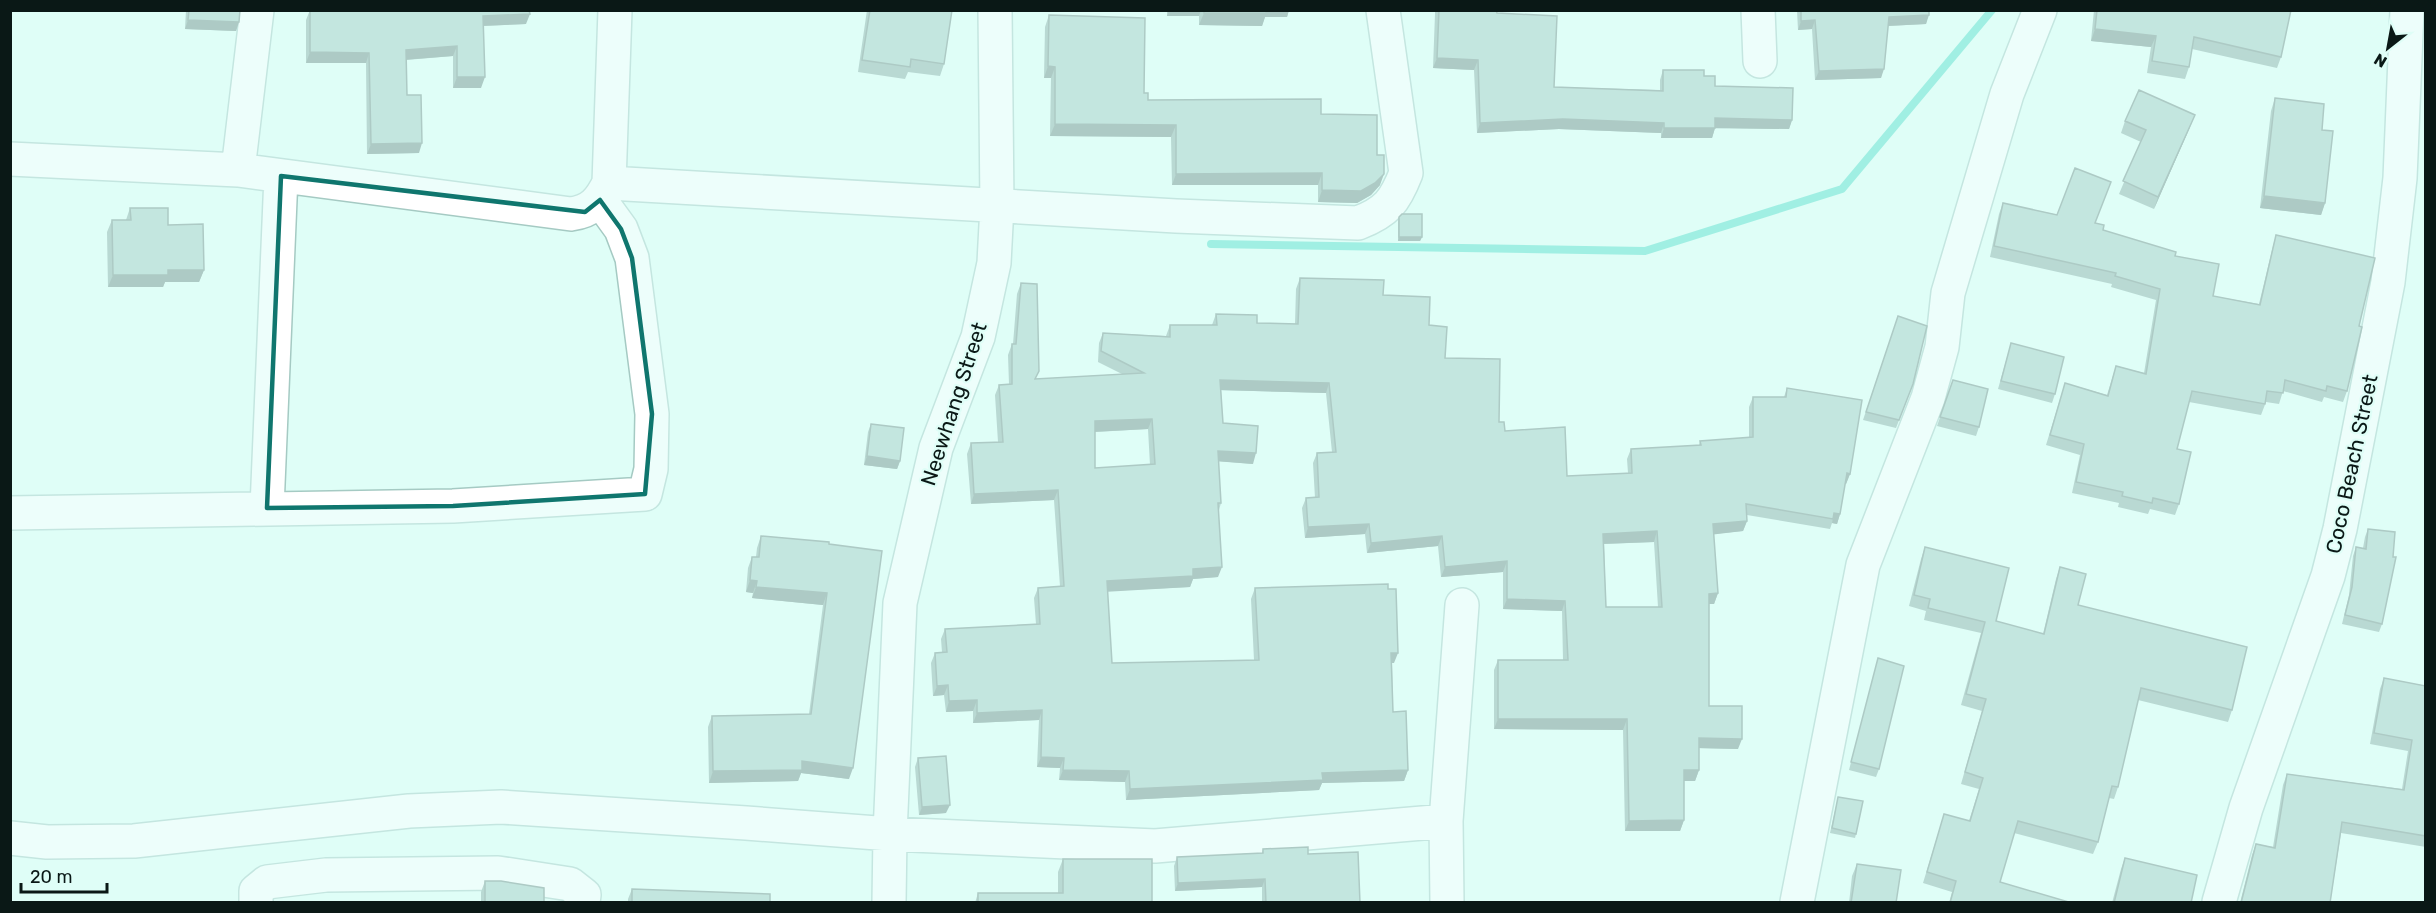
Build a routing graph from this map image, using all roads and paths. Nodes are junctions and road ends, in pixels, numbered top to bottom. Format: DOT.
graph roads {
  1 [pos="257,10"];
  2 [pos="615,10"];
  3 [pos="995,10"];
  4 [pos="1383,10"];
  5 [pos="1758,10"];
  6 [pos="2040,10"];
  7 [pos="2407,10"];
  8 [pos="1760,61"];
  9 [pos="10,159"];
  10 [pos="238,170"];
  11 [pos="281,176"];
  12 [pos="2413,176"];
  13 [pos="604,191"];
  14 [pos="997,206"];
  15 [pos="267,508"];
  16 [pos="10,513"];
  17 [pos="1462,605"];
  18 [pos="1446,821"];
  19 [pos="890,834"];
  20 [pos="10,838"];
  21 [pos="256,903"];
  22 [pos="583,903"];
  23 [pos="889,903"];
  24 [pos="1447,903"];
  25 [pos="1797,903"];
  26 [pos="2219,903"];
  1 -- 10 [label="street"];
  2 -- 13 [label="street"];
  3 -- 14 [label="street, Neewhang Street"];
  4 -- 14 [label="street"];
  5 -- 8 [label="street"];
  6 -- 25 [label="street"];
  7 -- 12 [label="street, Coco Beach Street"];
  9 -- 10 [label="street"];
  10 -- 11 [label="street"];
  11 -- 13 [label="street"];
  11 -- 15 [label="street"];
  12 -- 26 [label="street, Coco Beach Street"];
  13 -- 14 [label="street"];
  13 -- 15 [label="street"];
  14 -- 19 [label="street, Neewhang Street"];
  15 -- 16 [label="street"];
  17 -- 18 [label="street"];
  18 -- 19 [label="street"];
  18 -- 24 [label="street"];
  19 -- 20 [label="street"];
  19 -- 23 [label="street, Neewhang Street"];
  21 -- 22 [label="street"];
}
